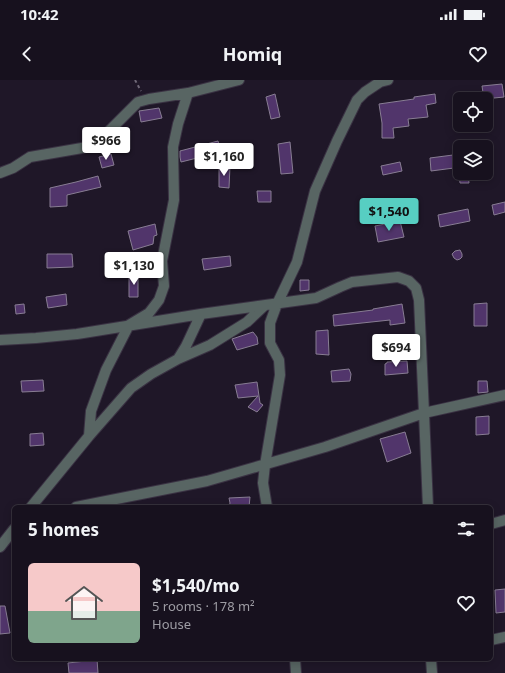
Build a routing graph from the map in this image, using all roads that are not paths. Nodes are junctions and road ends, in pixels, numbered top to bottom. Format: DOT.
graph roads {
  1 [pos="239,80"];
  2 [pos="382,81"];
  3 [pos="188,93"];
  4 [pos="0,173"];
  5 [pos="277,304"];
  6 [pos="265,305"];
  7 [pos="201,314"];
  8 [pos="129,325"];
  9 [pos="0,340"];
  10 [pos="178,359"];
  11 [pos="505,395"];
  12 [pos="424,413"];
  13 [pos="89,436"];
  14 [pos="265,465"];
  15 [pos="34,505"];
  16 [pos="86,505"];
  17 [pos="267,505"];
  18 [pos="428,505"];
  19 [pos="505,520"];
  20 [pos="493,523"];
  21 [pos="12,532"];
  22 [pos="0,547"];
  23 [pos="505,637"];
  24 [pos="493,640"];
  25 [pos="295,661"];
  26 [pos="431,661"];
  27 [pos="296,673"];
  28 [pos="432,673"];
  1 -- 3 [label="street"];
  2 -- 5 [label="street"];
  3 -- 4 [label="street"];
  3 -- 8 [label="street"];
  5 -- 6 [label="street"];
  5 -- 12 [label="street"];
  5 -- 14 [label="street"];
  6 -- 7 [label="street"];
  6 -- 10 [label="street"];
  7 -- 8 [label="street"];
  7 -- 10 [label="street"];
  8 -- 9 [label="street"];
  8 -- 13 [label="street"];
  10 -- 13 [label="street"];
  11 -- 12 [label="street"];
  12 -- 14 [label="street"];
  12 -- 18 [label="street"];
  13 -- 15 [label="street"];
  14 -- 16 [label="street"];
  14 -- 17 [label="street"];
  19 -- 20 [label="street"];
  21 -- 22 [label="street"];
  23 -- 24 [label="street"];
  25 -- 27 [label="street"];
  26 -- 28 [label="street"];
}
